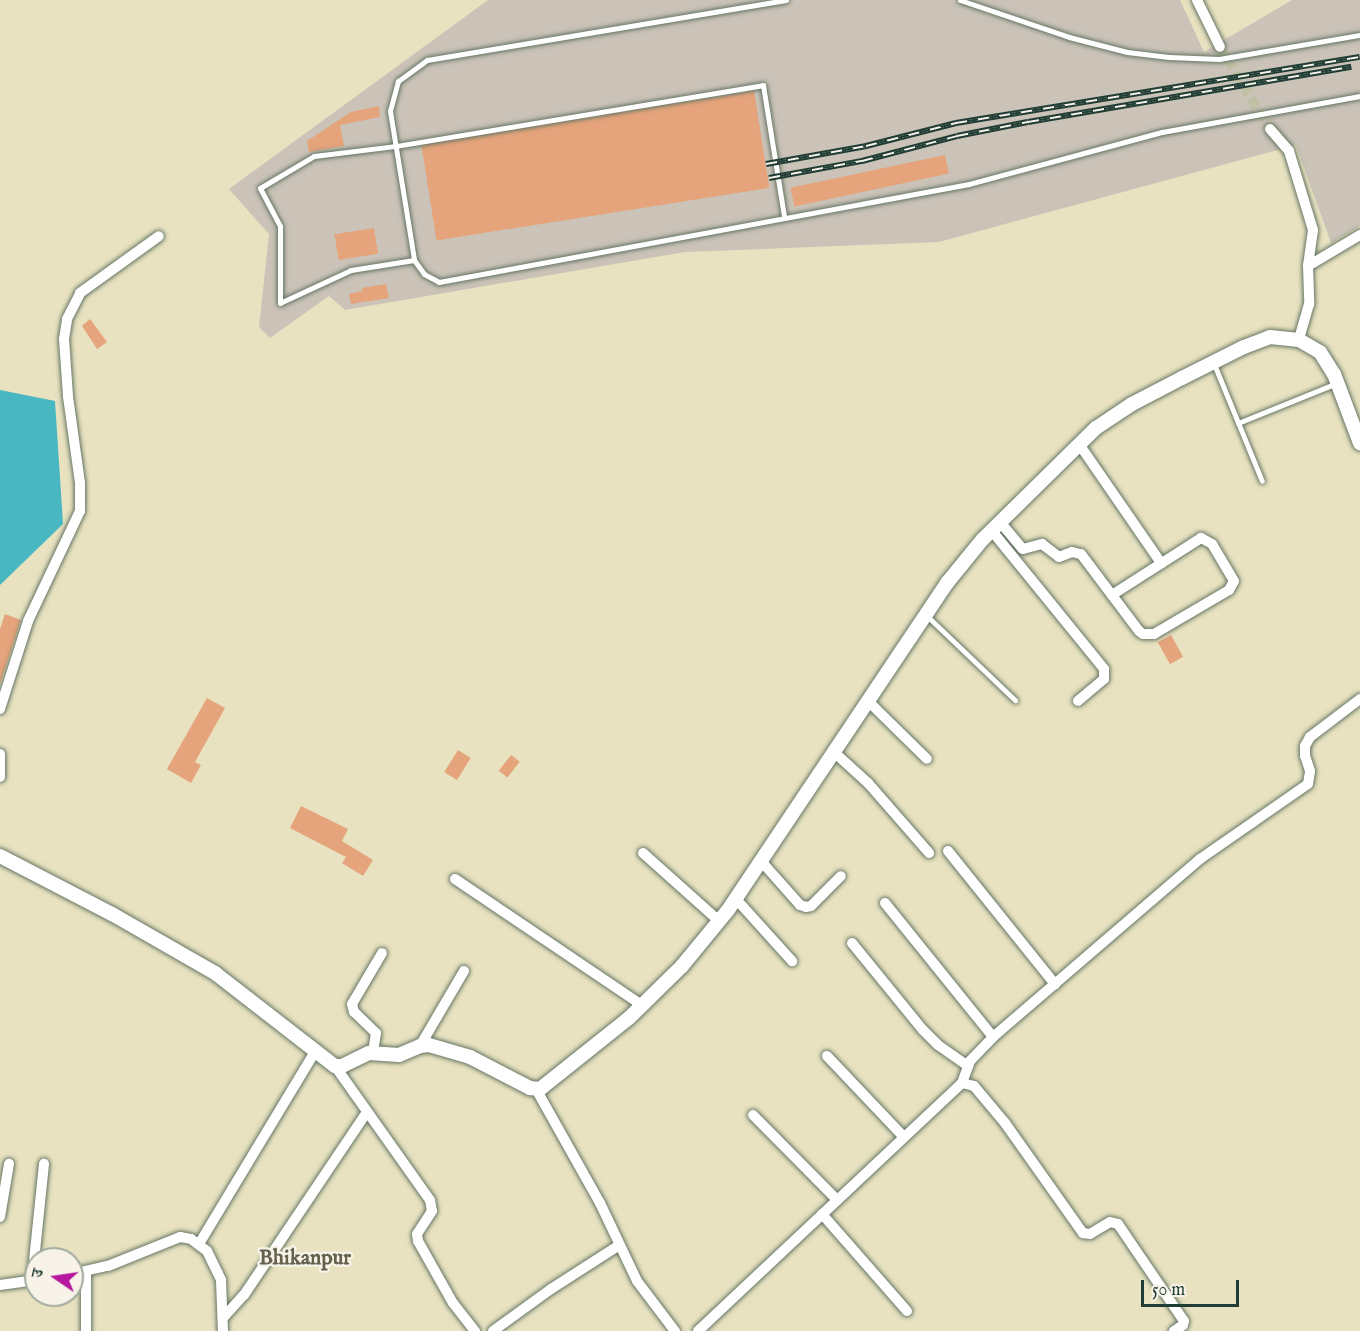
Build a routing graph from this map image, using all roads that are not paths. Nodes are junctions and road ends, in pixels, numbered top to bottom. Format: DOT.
graph roads {
  1 [pos="786,0"];
  2 [pos="960,0"];
  3 [pos="1197,0"];
  4 [pos="1360,35"];
  5 [pos="1220,47"];
  6 [pos="1360,96"];
  7 [pos="1270,129"];
  8 [pos="396,146"];
  9 [pos="784,216"];
  10 [pos="1360,235"];
  11 [pos="159,236"];
  12 [pos="414,260"];
  13 [pos="1308,266"];
  14 [pos="1299,340"];
  15 [pos="1213,362"];
  16 [pos="1337,382"];
  17 [pos="1238,423"];
  18 [pos="1360,443"];
  19 [pos="1079,444"];
  20 [pos="1262,481"];
  21 [pos="996,526"];
  22 [pos="1161,563"];
  23 [pos="1112,595"];
  24 [pos="926,615"];
  25 [pos="1360,699"];
  26 [pos="1015,700"];
  27 [pos="1078,701"];
  28 [pos="869,702"];
  29 [pos="0,709"];
  30 [pos="836,753"];
  31 [pos="0,754"];
  32 [pos="927,759"];
  33 [pos="0,777"];
  34 [pos="948,851"];
  35 [pos="643,853"];
  36 [pos="929,853"];
  37 [pos="0,856"];
  38 [pos="761,861"];
  39 [pos="841,876"];
  40 [pos="455,879"];
  41 [pos="736,899"];
  42 [pos="885,903"];
  43 [pos="719,921"];
  44 [pos="852,943"];
  45 [pos="382,953"];
  46 [pos="792,962"];
  47 [pos="464,971"];
  48 [pos="1055,984"];
  49 [pos="642,1005"];
  50 [pos="993,1037"];
  51 [pos="420,1046"];
  52 [pos="316,1050"];
  53 [pos="373,1052"];
  54 [pos="827,1056"];
  55 [pos="335,1066"];
  56 [pos="968,1066"];
  57 [pos="962,1083"];
  58 [pos="536,1089"];
  59 [pos="367,1112"];
  60 [pos="753,1115"];
  61 [pos="904,1137"];
  62 [pos="9,1164"];
  63 [pos="44,1164"];
  64 [pos="837,1200"];
  65 [pos="822,1214"];
  66 [pos="0,1217"];
  67 [pos="199,1244"];
  68 [pos="618,1246"];
  69 [pos="37,1247"];
  70 [pos="86,1272"];
  71 [pos="24,1281"];
  72 [pos="0,1285"];
  73 [pos="907,1311"];
  74 [pos="223,1318"];
  75 [pos="86,1331"];
  76 [pos="223,1331"];
  77 [pos="475,1331"];
  78 [pos="493,1331"];
  79 [pos="673,1331"];
  80 [pos="698,1331"];
  81 [pos="1174,1331"];
  1 -- 8 [label="lane"];
  2 -- 4 [label="lane"];
  3 -- 5 [label="street"];
  6 -- 9 [label="lane"];
  7 -- 13 [label="street"];
  8 -- 9 [label="lane"];
  8 -- 12 [label="lane"];
  8 -- 12 [label="lane"];
  9 -- 12 [label="lane"];
  10 -- 13 [label="street"];
  11 -- 29 [label="street"];
  13 -- 14 [label="street"];
  14 -- 15 [label="street"];
  14 -- 16 [label="street"];
  15 -- 17 [label="lane"];
  15 -- 19 [label="street"];
  16 -- 17 [label="lane"];
  16 -- 18 [label="street"];
  17 -- 20 [label="lane"];
  19 -- 21 [label="street"];
  19 -- 22 [label="street"];
  21 -- 23 [label="street"];
  21 -- 24 [label="street"];
  21 -- 27 [label="street"];
  22 -- 23 [label="street"];
  22 -- 23 [label="street"];
  24 -- 26 [label="lane"];
  24 -- 28 [label="street"];
  25 -- 48 [label="street"];
  28 -- 30 [label="street"];
  28 -- 32 [label="street"];
  30 -- 36 [label="street"];
  30 -- 38 [label="street"];
  31 -- 33 [label="street"];
  34 -- 48 [label="street"];
  35 -- 43 [label="street"];
  37 -- 52 [label="street"];
  38 -- 39 [label="street"];
  38 -- 41 [label="street"];
  40 -- 49 [label="street"];
  41 -- 43 [label="street"];
  41 -- 46 [label="street"];
  42 -- 50 [label="street"];
  43 -- 49 [label="street"];
  44 -- 56 [label="street"];
  45 -- 53 [label="street"];
  47 -- 51 [label="street"];
  48 -- 50 [label="street"];
  49 -- 58 [label="street"];
  50 -- 56 [label="street"];
  51 -- 53 [label="street"];
  51 -- 58 [label="street"];
  52 -- 55 [label="street"];
  52 -- 67 [label="street"];
  53 -- 55 [label="street"];
  54 -- 61 [label="street"];
  55 -- 59 [label="street"];
  56 -- 57 [label="street"];
  57 -- 61 [label="street"];
  57 -- 81 [label="street"];
  58 -- 68 [label="street"];
  59 -- 74 [label="street"];
  59 -- 77 [label="street"];
  60 -- 64 [label="street"];
  61 -- 64 [label="street"];
  62 -- 66 [label="street"];
  63 -- 69 [label="street"];
  64 -- 65 [label="street"];
  65 -- 73 [label="street"];
  65 -- 80 [label="street"];
  67 -- 70 [label="street"];
  67 -- 74 [label="street"];
  68 -- 78 [label="street"];
  68 -- 79 [label="street"];
  70 -- 75 [label="street"];
  71 -- 72 [label="street"];
  74 -- 76 [label="street"];
}
